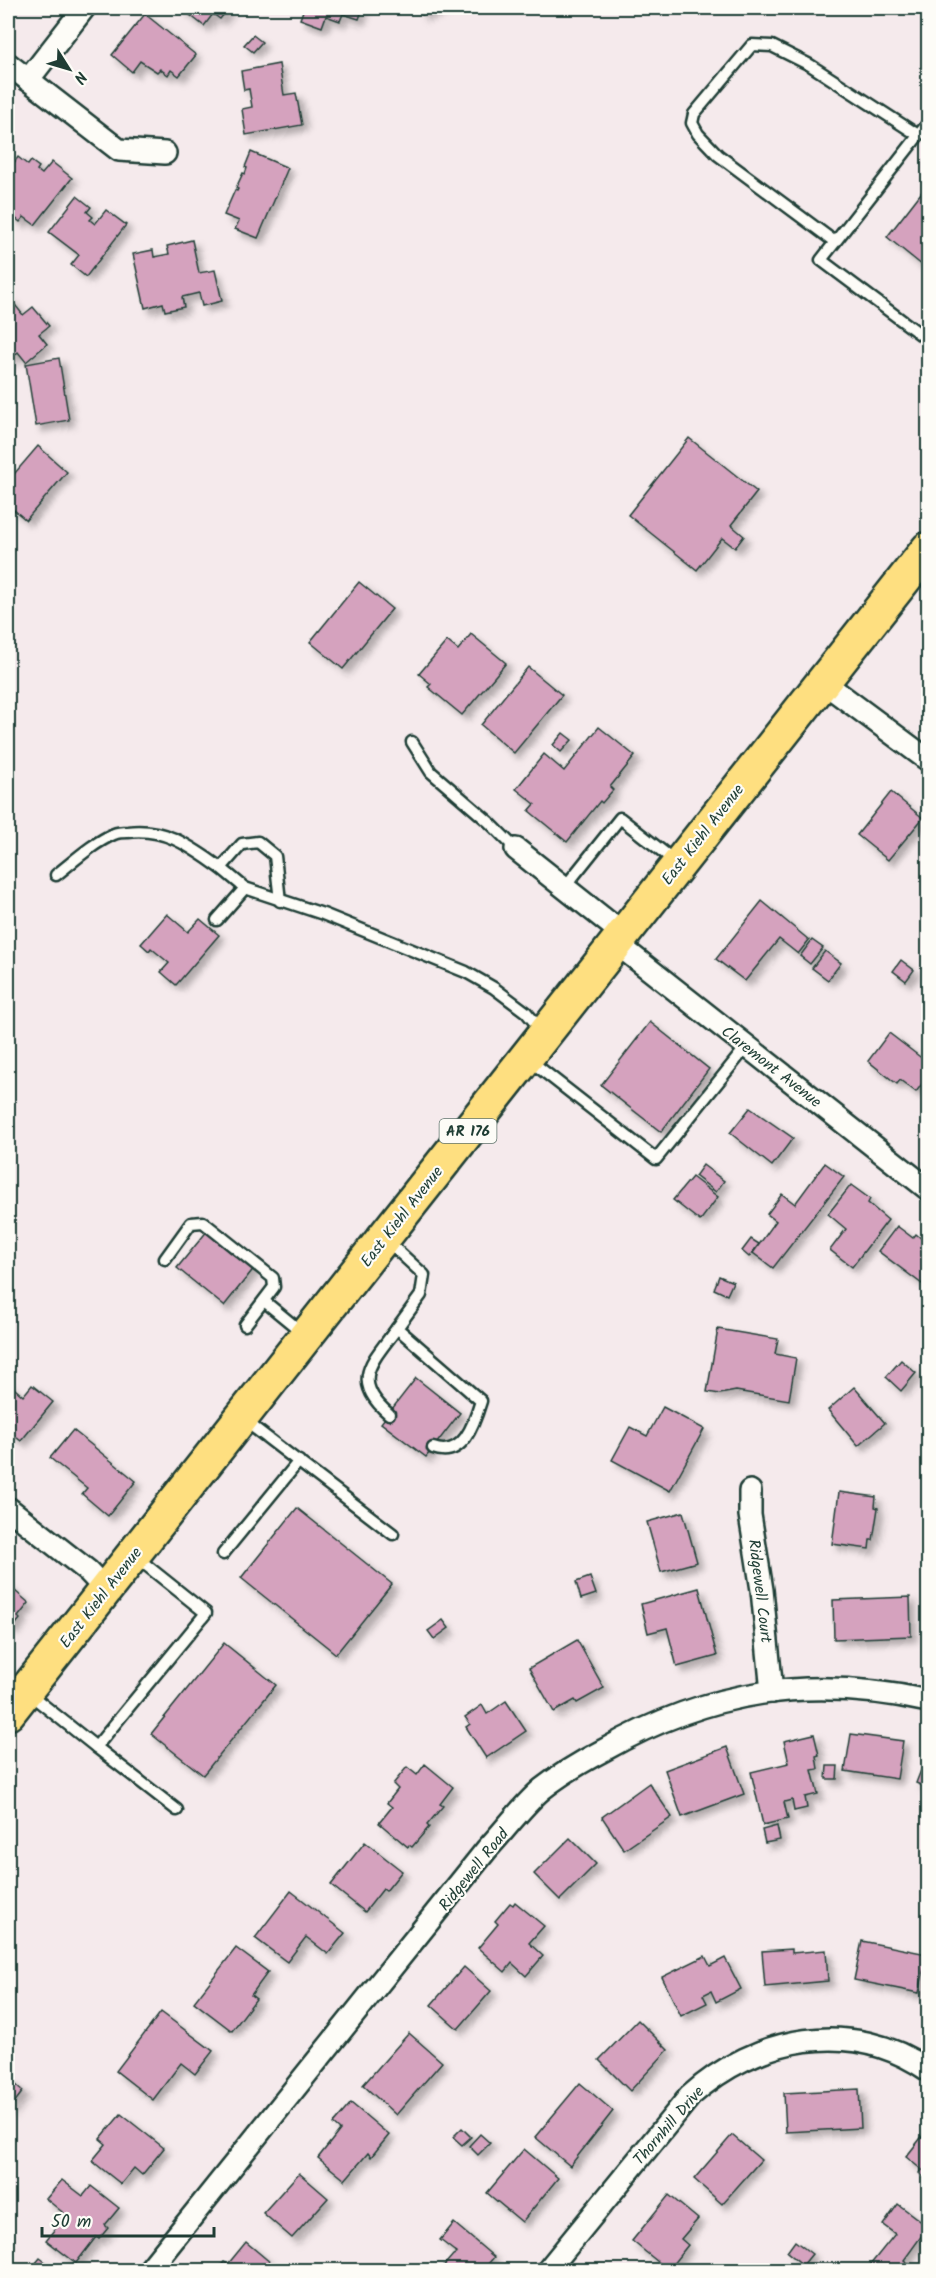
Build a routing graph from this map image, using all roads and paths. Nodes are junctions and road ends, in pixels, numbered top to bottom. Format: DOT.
graph roads {
  1 [pos="84,8"];
  2 [pos="8,64"];
  3 [pos="28,80"];
  4 [pos="928,123"];
  5 [pos="918,135"];
  6 [pos="165,153"];
  7 [pos="835,242"];
  8 [pos="928,340"];
  9 [pos="928,549"];
  10 [pos="823,682"];
  11 [pos="412,742"];
  12 [pos="928,760"];
  13 [pos="516,849"];
  14 [pos="678,864"];
  15 [pos="221,868"];
  16 [pos="56,875"];
  17 [pos="245,888"];
  18 [pos="564,888"];
  19 [pos="280,901"];
  20 [pos="217,920"];
  21 [pos="619,938"];
  22 [pos="535,1045"];
  23 [pos="747,1046"];
  24 [pos="928,1189"];
  25 [pos="384,1238"];
  26 [pos="165,1259"];
  27 [pos="264,1301"];
  28 [pos="245,1325"];
  29 [pos="398,1328"];
  30 [pos="306,1335"];
  31 [pos="389,1414"];
  32 [pos="241,1418"];
  33 [pos="433,1448"];
  34 [pos="298,1461"];
  35 [pos="750,1491"];
  36 [pos="8,1508"];
  37 [pos="393,1534"];
  38 [pos="223,1554"];
  39 [pos="133,1555"];
  40 [pos="106,1590"];
  41 [pos="772,1692"];
  42 [pos="928,1701"];
  43 [pos="16,1702"];
  44 [pos="96,1747"];
  45 [pos="177,1810"];
  46 [pos="928,2070"];
  47 [pos="148,2271"];
  48 [pos="548,2271"];
  1 -- 3 [label="street"];
  2 -- 3 [label="street"];
  3 -- 6 [label="street"];
  4 -- 5 [label="lane"];
  5 -- 7 [label="lane"];
  5 -- 7 [label="lane"];
  7 -- 8 [label="lane"];
  9 -- 10 [label="main road, East Kiehl Avenue / AR 176"];
  10 -- 12 [label="street"];
  10 -- 14 [label="main road, East Kiehl Avenue / AR 176"];
  11 -- 13 [label="lane"];
  13 -- 18 [label="street, Claremont Avenue"];
  14 -- 18 [label="lane"];
  14 -- 21 [label="main road, East Kiehl Avenue / AR 176"];
  15 -- 16 [label="lane"];
  15 -- 17 [label="lane"];
  15 -- 19 [label="lane"];
  17 -- 19 [label="lane"];
  17 -- 20 [label="lane"];
  18 -- 21 [label="street, Claremont Avenue"];
  19 -- 22 [label="lane"];
  21 -- 22 [label="main road, East Kiehl Avenue / AR 176"];
  21 -- 23 [label="street, Claremont Avenue"];
  22 -- 23 [label="lane"];
  22 -- 25 [label="main road, East Kiehl Avenue / AR 176"];
  23 -- 24 [label="street, Claremont Avenue"];
  25 -- 29 [label="lane"];
  25 -- 30 [label="main road, East Kiehl Avenue / AR 176"];
  26 -- 27 [label="lane"];
  27 -- 28 [label="lane"];
  27 -- 30 [label="lane"];
  29 -- 31 [label="lane"];
  29 -- 33 [label="lane"];
  30 -- 32 [label="main road, East Kiehl Avenue / AR 176"];
  32 -- 34 [label="lane"];
  32 -- 39 [label="main road, East Kiehl Avenue / AR 176"];
  34 -- 37 [label="lane"];
  34 -- 38 [label="lane"];
  35 -- 41 [label="street, Ridgewell Court"];
  36 -- 40 [label="street"];
  39 -- 40 [label="main road, East Kiehl Avenue / AR 176"];
  39 -- 44 [label="lane"];
  40 -- 43 [label="main road, East Kiehl Avenue / AR 176"];
  41 -- 42 [label="street, Ridgewell Road"];
  41 -- 47 [label="street, Ridgewell Road"];
  43 -- 44 [label="lane"];
  44 -- 45 [label="lane"];
  46 -- 48 [label="street, Thornhill Drive"];
}
